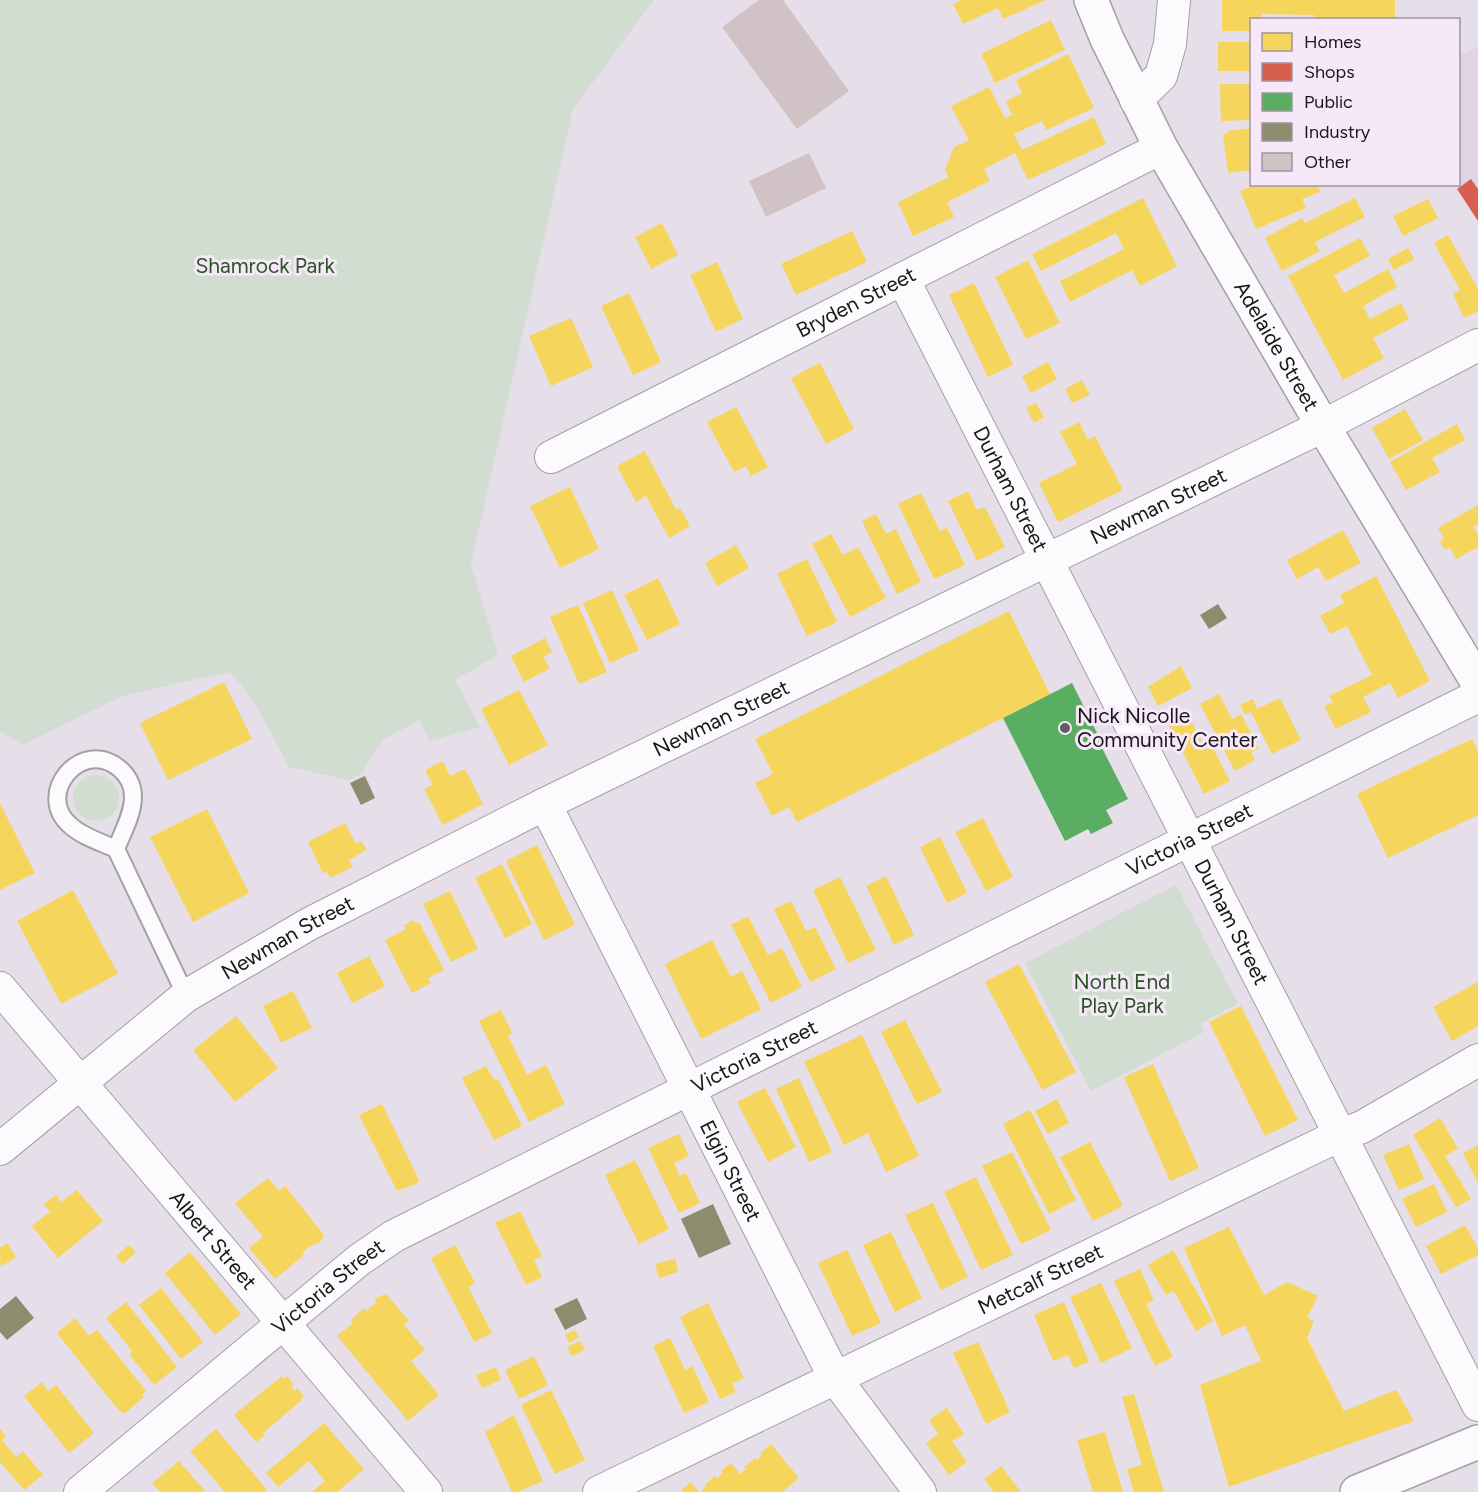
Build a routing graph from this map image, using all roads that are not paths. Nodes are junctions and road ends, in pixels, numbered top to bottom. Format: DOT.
graph roads {
  1 [pos="1091,0"];
  2 [pos="1174,0"];
  3 [pos="1136,100"];
  4 [pos="1161,148"];
  5 [pos="903,279"];
  6 [pos="1478,345"];
  7 [pos="1323,426"];
  8 [pos="551,457"];
  9 [pos="1045,560"];
  10 [pos="1478,683"];
  11 [pos="1478,696"];
  12 [pos="546,804"];
  13 [pos="1188,840"];
  14 [pos="116,849"];
  15 [pos="0,988"];
  16 [pos="186,996"];
  17 [pos="1478,1060"];
  18 [pos="82,1083"];
  19 [pos="689,1089"];
  20 [pos="1340,1135"];
  21 [pos="0,1149"];
  22 [pos="283,1323"];
  23 [pos="835,1378"];
  24 [pos="1478,1405"];
  25 [pos="1478,1442"];
  26 [pos="80,1492"];
  27 [pos="426,1492"];
  28 [pos="599,1492"];
  29 [pos="920,1492"];
  30 [pos="1357,1492"];
  1 -- 3 [label="street, Adelaide Street"];
  2 -- 3 [label="street"];
  3 -- 4 [label="street, Adelaide Street"];
  4 -- 5 [label="street, Bryden Street"];
  4 -- 7 [label="street, Adelaide Street"];
  5 -- 8 [label="street, Bryden Street"];
  5 -- 9 [label="street, Durham Street"];
  6 -- 7 [label="street, Newman Street"];
  7 -- 9 [label="street, Newman Street"];
  7 -- 10 [label="street, Adelaide Street"];
  9 -- 12 [label="street, Newman Street"];
  9 -- 13 [label="street, Durham Street"];
  11 -- 13 [label="street, Victoria Street"];
  12 -- 16 [label="street, Newman Street"];
  12 -- 19 [label="street, Elgin Street"];
  13 -- 19 [label="street, Victoria Street"];
  13 -- 20 [label="street, Durham Street"];
  14 -- 14 [label="lane"];
  14 -- 16 [label="lane"];
  15 -- 18 [label="street, Albert Street"];
  16 -- 18 [label="street, Newman Street"];
  17 -- 20 [label="street, Metcalf Street"];
  18 -- 21 [label="street, Newman Street"];
  18 -- 22 [label="street, Albert Street"];
  19 -- 22 [label="street, Victoria Street"];
  19 -- 23 [label="street, Elgin Street"];
  20 -- 23 [label="street, Metcalf Street"];
  20 -- 24 [label="street, Durham Street"];
  22 -- 26 [label="street, Victoria Street"];
  22 -- 27 [label="street, Albert Street"];
  23 -- 28 [label="street, Metcalf Street"];
  23 -- 29 [label="street, Elgin Street"];
  25 -- 30 [label="street"];
}
